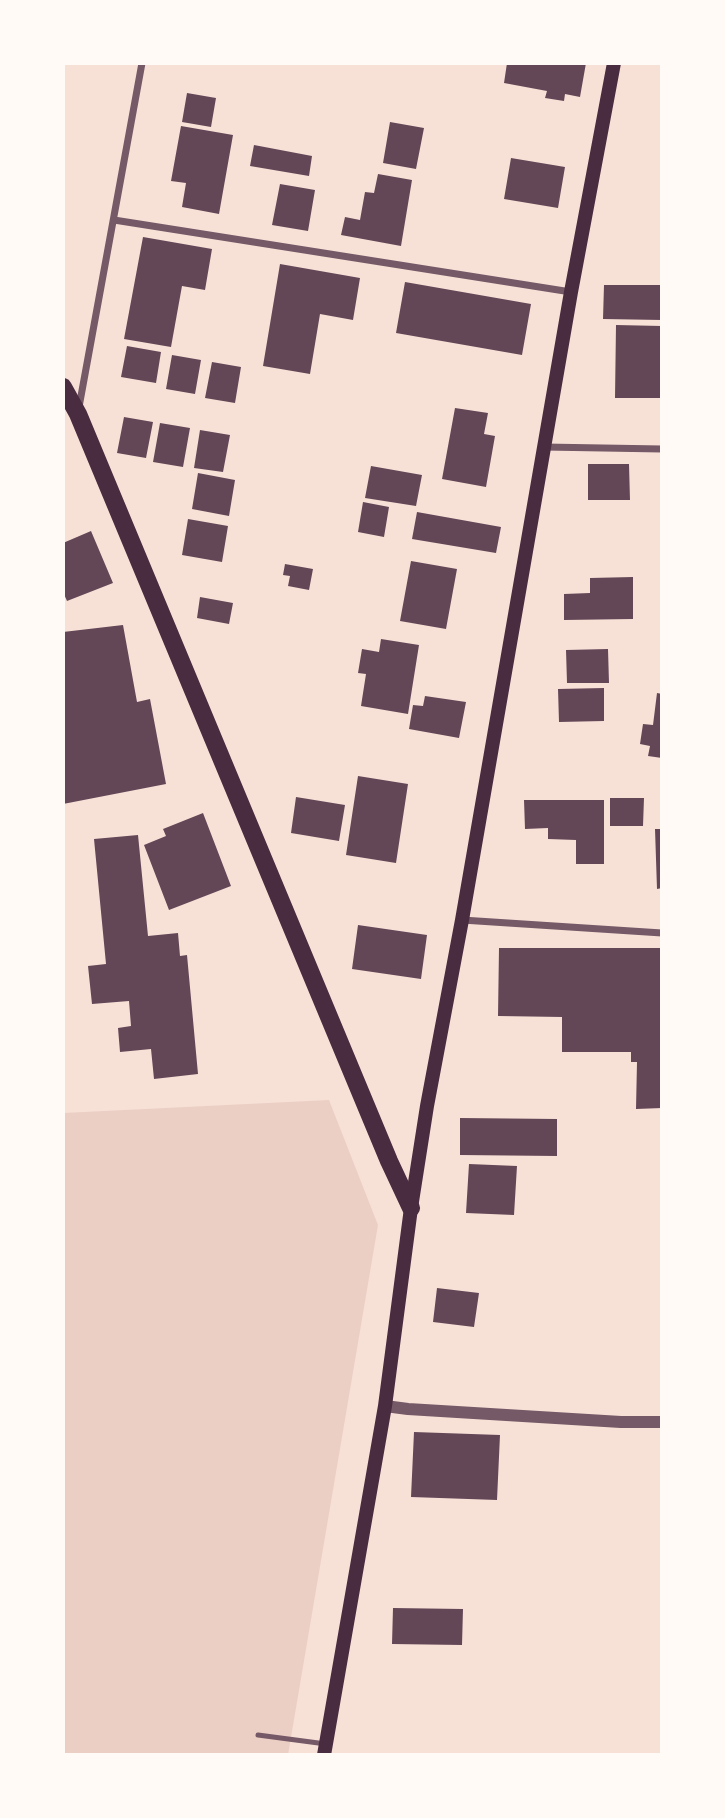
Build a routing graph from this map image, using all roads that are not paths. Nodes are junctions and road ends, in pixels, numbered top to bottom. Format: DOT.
graph roads {
  1 [pos="142,63"];
  2 [pos="614,63"];
  3 [pos="114,220"];
  4 [pos="571,292"];
  5 [pos="63,387"];
  6 [pos="78,414"];
  7 [pos="544,447"];
  8 [pos="662,449"];
  9 [pos="462,920"];
  10 [pos="662,933"];
  11 [pos="411,1208"];
  12 [pos="385,1406"];
  13 [pos="662,1422"];
  14 [pos="258,1735"];
  15 [pos="325,1749"];
  1 -- 3 [label="street"];
  2 -- 4 [label="main road"];
  3 -- 4 [label="street"];
  3 -- 6 [label="street"];
  4 -- 7 [label="main road"];
  5 -- 6 [label="main road"];
  6 -- 11 [label="main road"];
  7 -- 8 [label="street"];
  7 -- 9 [label="main road"];
  9 -- 10 [label="street"];
  9 -- 11 [label="main road"];
  11 -- 12 [label="main road"];
  12 -- 13 [label="street"];
  12 -- 15 [label="main road"];
  14 -- 15 [label="lane"];
}
